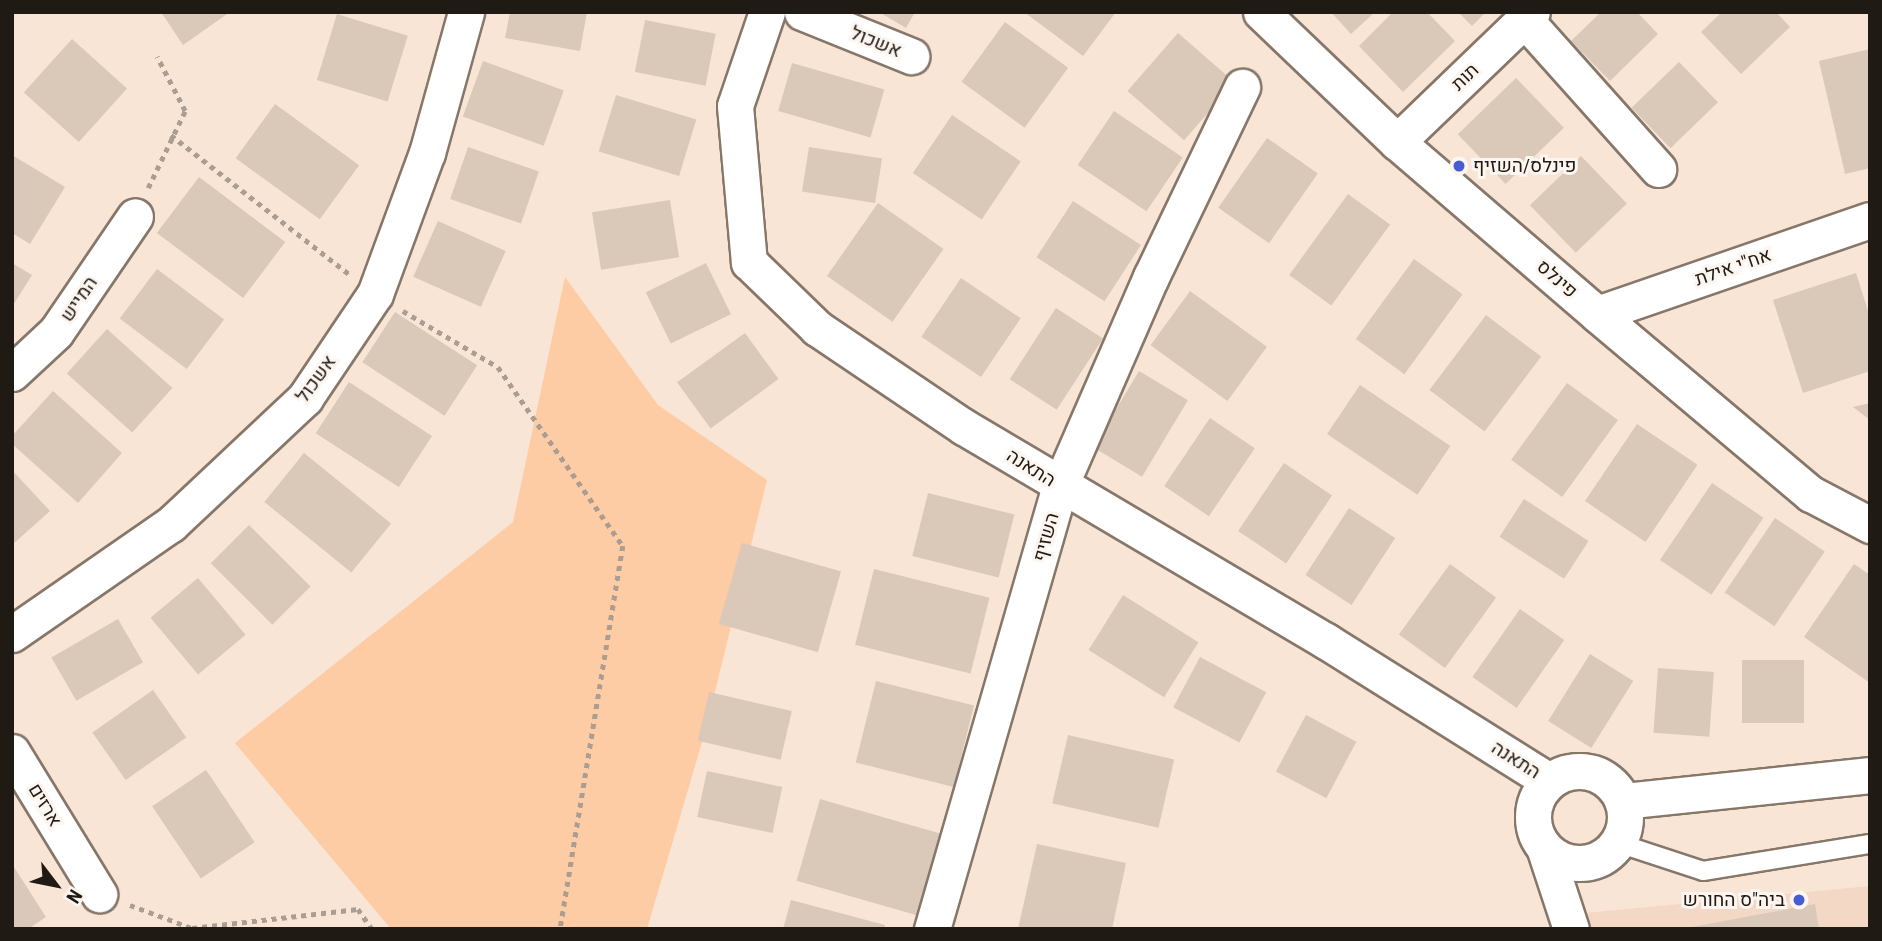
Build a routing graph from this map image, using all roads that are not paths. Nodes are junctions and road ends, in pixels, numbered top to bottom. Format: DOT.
graph roads {
  1 [pos="466,12"];
  2 [pos="766,12"];
  3 [pos="802,12"];
  4 [pos="1261,12"];
  5 [pos="1528,16"];
  6 [pos="911,56"];
  7 [pos="1242,87"];
  8 [pos="1397,142"];
  9 [pos="1658,169"];
  10 [pos="135,216"];
  11 [pos="1870,220"];
  12 [pos="1597,314"];
  13 [pos="12,373"];
  14 [pos="1060,486"];
  15 [pos="1870,525"];
  16 [pos="12,634"];
  17 [pos="12,752"];
  18 [pos="1870,775"];
  19 [pos="1549,781"];
  20 [pos="1623,801"];
  21 [pos="1618,843"];
  22 [pos="1870,844"];
  23 [pos="1545,850"];
  24 [pos="99,894"];
  25 [pos="932,929"];
  26 [pos="1571,929"];
  1 -- 16 [label="street, אשכול"];
  2 -- 14 [label="street, התאנה"];
  3 -- 6 [label="street, אשכול"];
  4 -- 8 [label="street, פינלס"];
  5 -- 8 [label="street, תות"];
  5 -- 9 [label="street"];
  7 -- 14 [label="street, השזיף"];
  8 -- 12 [label="street, פינלס"];
  10 -- 13 [label="street, המייש"];
  11 -- 12 [label="street, אח\"י אילת"];
  12 -- 15 [label="street, פינלס"];
  14 -- 19 [label="street, התאנה"];
  14 -- 25 [label="street, השזיף"];
  17 -- 24 [label="street, ארזים"];
  18 -- 20 [label="street"];
  19 -- 20 [label="street"];
  19 -- 23 [label="street"];
  20 -- 21 [label="street"];
  21 -- 22 [label="lane"];
  21 -- 23 [label="street"];
  23 -- 26 [label="street"];
}
